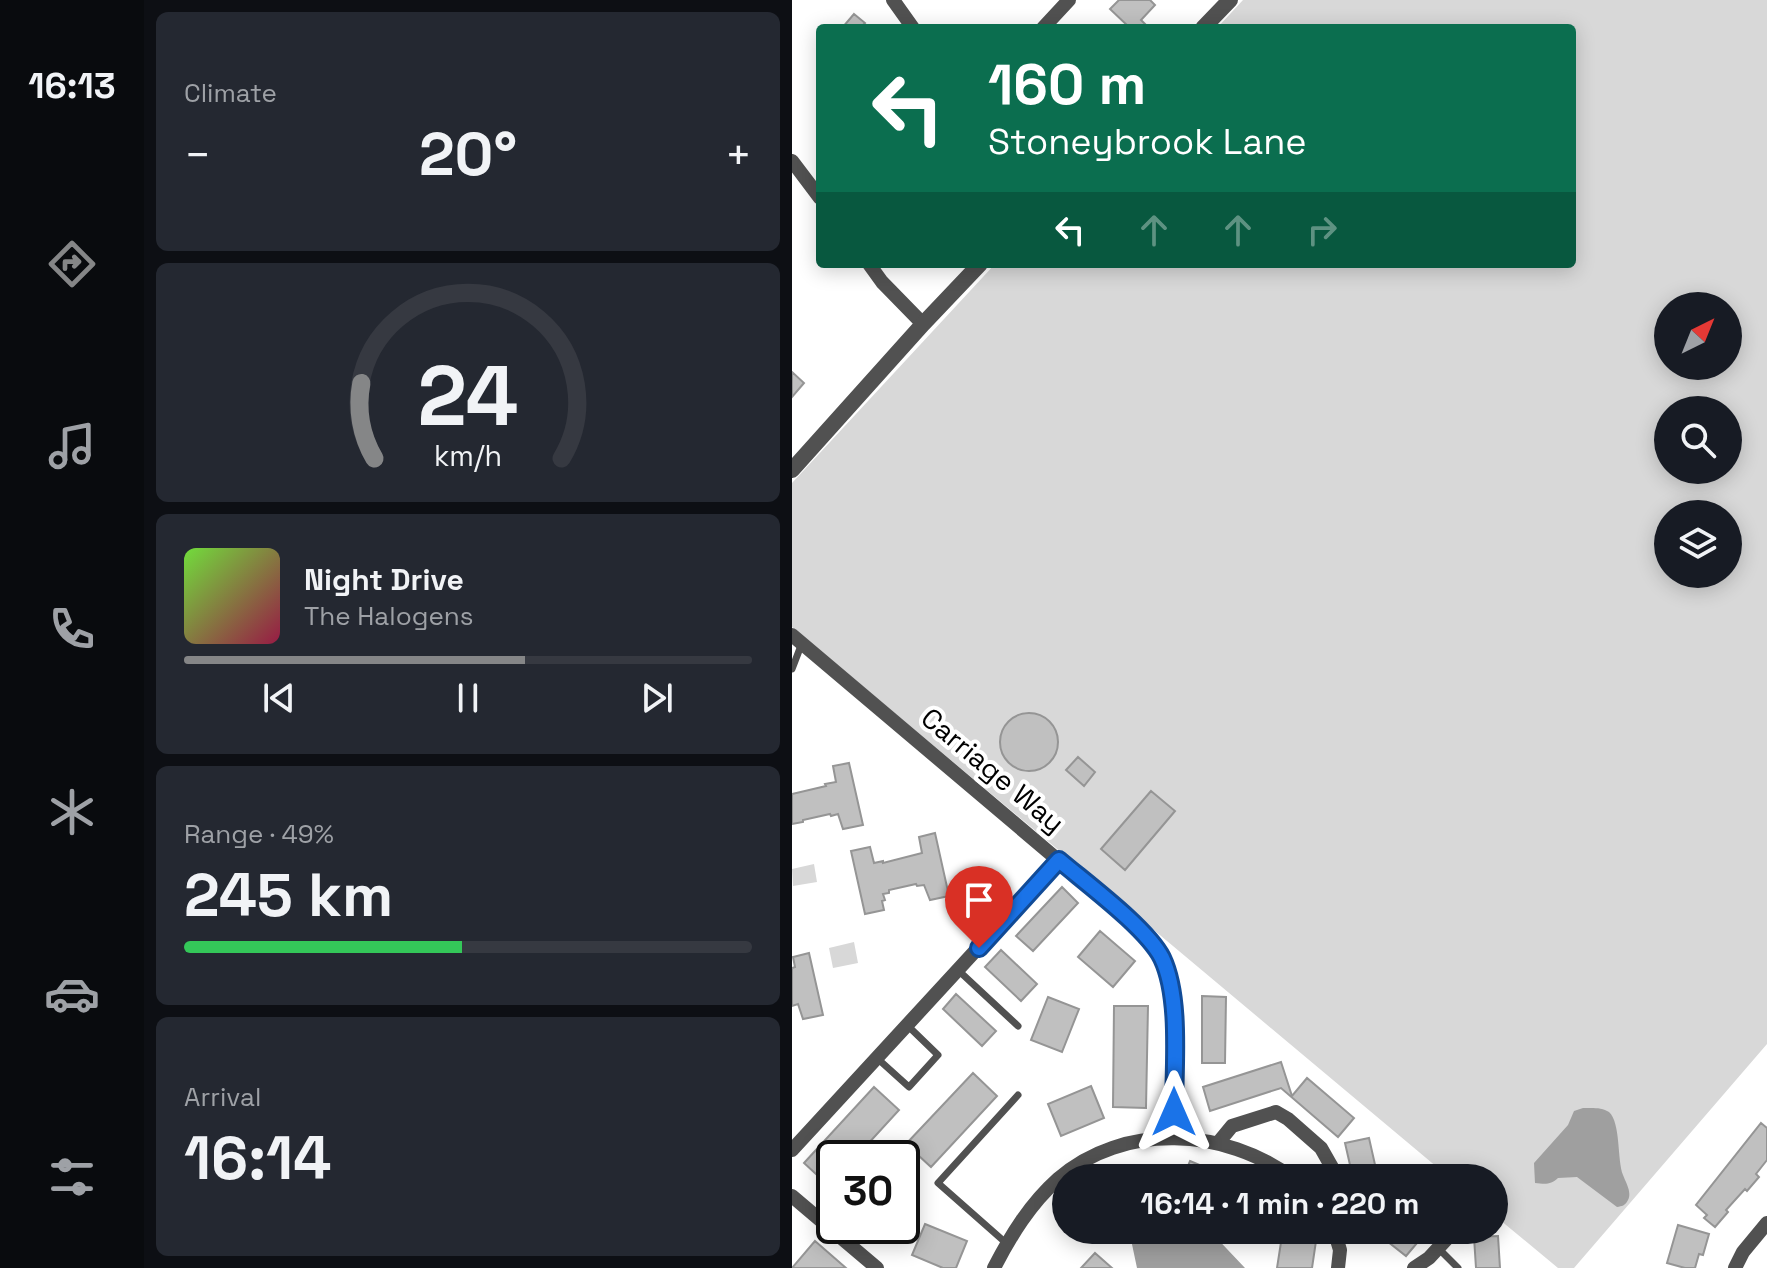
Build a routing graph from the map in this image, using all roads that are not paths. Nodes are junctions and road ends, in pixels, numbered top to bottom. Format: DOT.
graph roads {
  1 [pos="893,0"];
  2 [pos="1069,0"];
  3 [pos="1230,0"];
  4 [pos="910,24"];
  5 [pos="1047,24"];
  6 [pos="1207,24"];
  7 [pos="792,161"];
  8 [pos="816,193"];
  9 [pos="872,268"];
  10 [pos="976,268"];
  11 [pos="923,324"];
  12 [pos="792,470"];
  13 [pos="797,639"];
  14 [pos="792,669"];
  15 [pos="1059,860"];
  16 [pos="959,971"];
  17 [pos="908,1026"];
  18 [pos="1018,1026"];
  19 [pos="878,1059"];
  20 [pos="1018,1095"];
  21 [pos="1174,1138"];
  22 [pos="1218,1143"];
  23 [pos="792,1150"];
  24 [pos="1271,1164"];
  25 [pos="1330,1164"];
  26 [pos="792,1196"];
  27 [pos="1767,1223"];
  28 [pos="1006,1243"];
  29 [pos="1338,1244"];
  30 [pos="1442,1244"];
  31 [pos="1438,1248"];
  32 [pos="873,1267"];
  33 [pos="1342,1267"];
  34 [pos="994,1268"];
  35 [pos="1414,1268"];
  36 [pos="1458,1268"];
  37 [pos="1735,1268"];
  1 -- 4 [label="street"];
  2 -- 5 [label="street"];
  3 -- 6 [label="street"];
  7 -- 8 [label="street"];
  9 -- 11 [label="street"];
  10 -- 11 [label="street"];
  11 -- 12 [label="street"];
  13 -- 14 [label="lane"];
  13 -- 15 [label="street, Carriage Way"];
  15 -- 16 [label="street"];
  15 -- 21 [label="street, Carriage Way"];
  16 -- 17 [label="street"];
  16 -- 18 [label="lane"];
  17 -- 19 [label="street"];
  17 -- 19 [label="lane"];
  19 -- 23 [label="street"];
  20 -- 28 [label="lane"];
  21 -- 22 [label="street"];
  21 -- 28 [label="street"];
  22 -- 24 [label="street"];
  22 -- 25 [label="street"];
  26 -- 32 [label="street"];
  27 -- 37 [label="street"];
  28 -- 34 [label="street"];
  29 -- 33 [label="street"];
  30 -- 31 [label="street"];
  31 -- 35 [label="street"];
  31 -- 36 [label="lane"];
}
